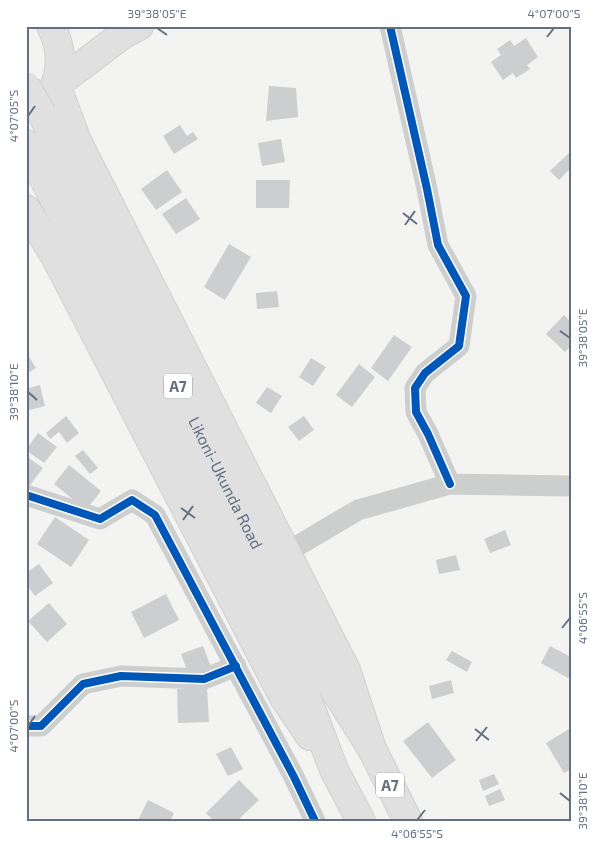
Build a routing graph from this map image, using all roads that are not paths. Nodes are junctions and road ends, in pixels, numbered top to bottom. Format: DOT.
graph roads {
  1 [pos="51,26"];
  2 [pos="140,26"];
  3 [pos="390,26"];
  4 [pos="56,85"];
  5 [pos="26,86"];
  6 [pos="26,118"];
  7 [pos="26,144"];
  8 [pos="26,209"];
  9 [pos="450,484"];
  10 [pos="571,486"];
  11 [pos="26,495"];
  12 [pos="287,552"];
  13 [pos="305,663"];
  14 [pos="236,666"];
  15 [pos="26,726"];
  16 [pos="372,749"];
  17 [pos="334,770"];
  18 [pos="315,821"];
  19 [pos="361,821"];
  20 [pos="408,821"];
  1 -- 4 [label="highway"];
  2 -- 4 [label="highway"];
  3 -- 9 [label="street"];
  4 -- 6 [label="highway"];
  4 -- 12 [label="highway"];
  5 -- 13 [label="highway, Likoni-Ukunda Road / A7, bridge"];
  7 -- 13 [label="highway, Likoni-Ukunda Road / A7"];
  8 -- 17 [label="highway"];
  9 -- 10 [label="street"];
  9 -- 12 [label="street"];
  11 -- 14 [label="street"];
  12 -- 16 [label="highway"];
  13 -- 16 [label="highway, Likoni-Ukunda Road / A7"];
  13 -- 17 [label="highway, Likoni-Ukunda Road / A7"];
  14 -- 15 [label="street"];
  14 -- 18 [label="street"];
  16 -- 20 [label="highway, Likoni-Ukunda Road / A7"];
  17 -- 19 [label="highway, Likoni-Ukunda Road / A7"];
}
